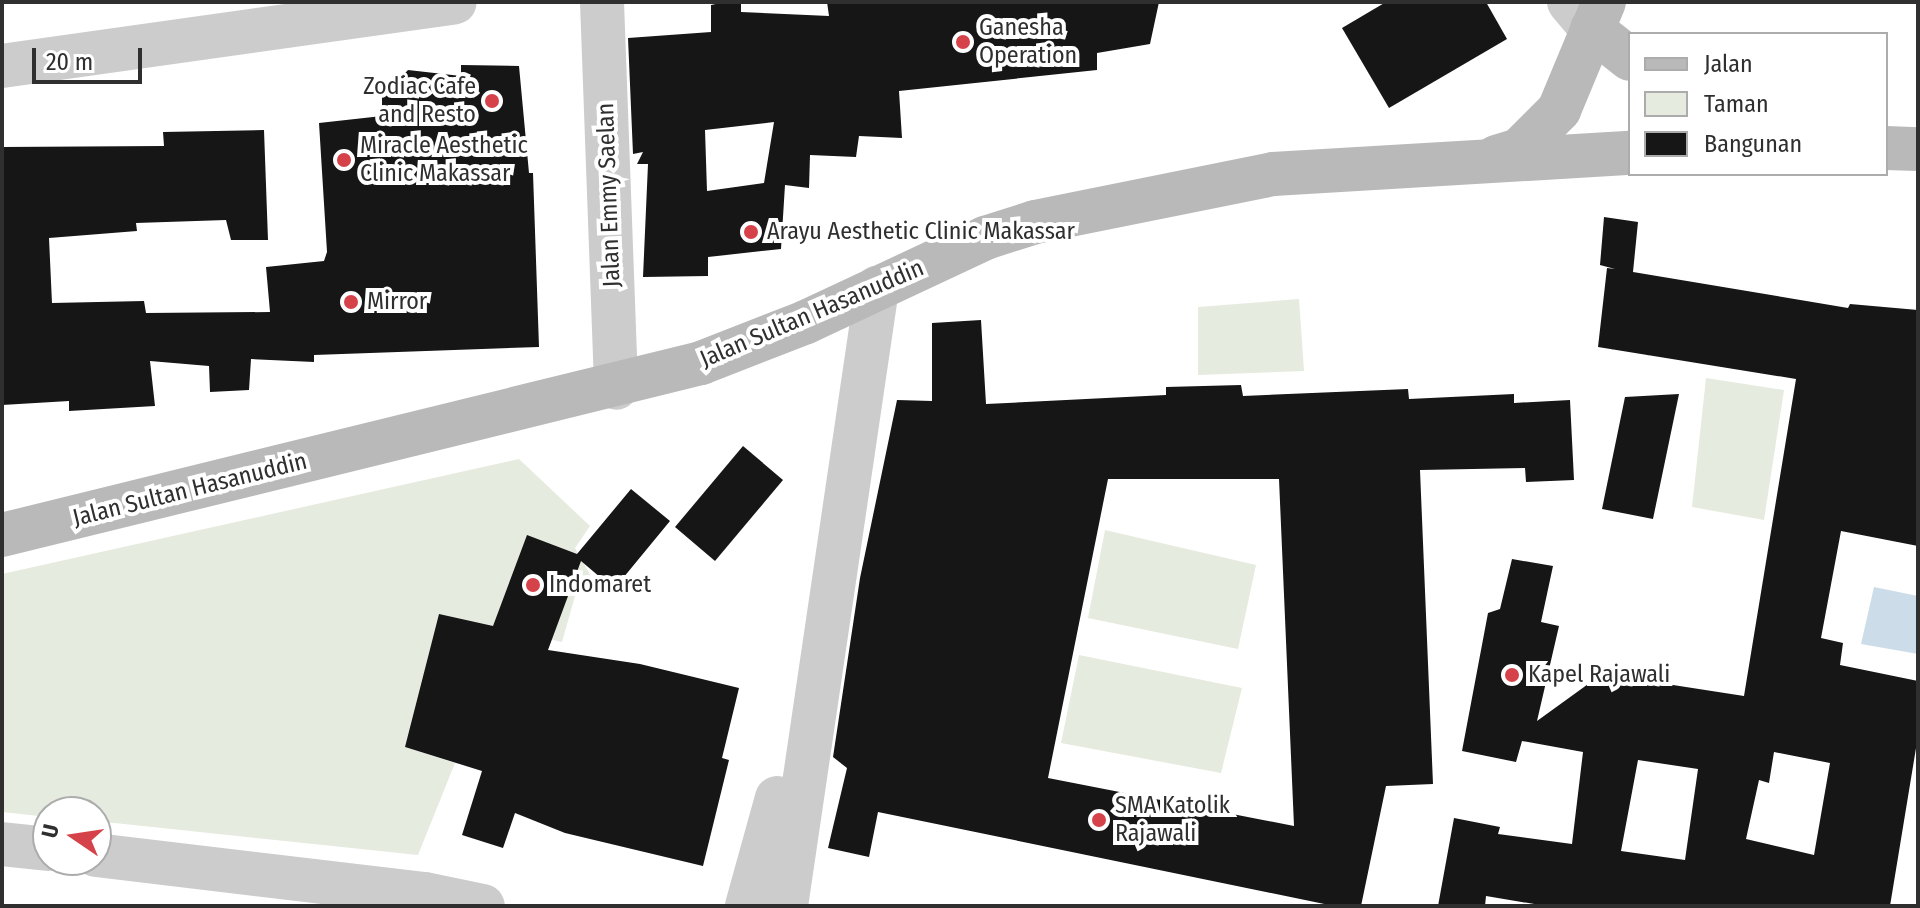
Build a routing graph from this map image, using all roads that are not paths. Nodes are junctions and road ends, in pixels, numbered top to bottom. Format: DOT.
graph roads {
  1 [pos="455,2"];
  2 [pos="602,2"];
  3 [pos="1588,11"];
  4 [pos="1628,57"];
  5 [pos="2,66"];
  6 [pos="1888,148"];
  7 [pos="1918,149"];
  8 [pos="1628,153"];
  9 [pos="1486,160"];
  10 [pos="877,288"];
  11 [pos="616,388"];
  12 [pos="2,535"];
  13 [pos="825,627"];
  14 [pos="2,844"];
  15 [pos="32,847"];
  16 [pos="112,857"];
  17 [pos="424,900"];
  18 [pos="483,906"];
  19 [pos="747,906"];
  20 [pos="786,906"];
  1 -- 5 [label="street"];
  2 -- 11 [label="street, Jalan Emmy Saelan"];
  3 -- 4 [label="main road"];
  3 -- 9 [label="main road"];
  6 -- 7 [label="main road"];
  8 -- 9 [label="main road, Jalan Sultan Hasanuddin"];
  9 -- 10 [label="main road, Jalan Sultan Hasanuddin"];
  10 -- 11 [label="main road, Jalan Sultan Hasanuddin"];
  10 -- 13 [label="street"];
  11 -- 12 [label="main road, Jalan Sultan Hasanuddin"];
  13 -- 19 [label="street"];
  13 -- 20 [label="street"];
  14 -- 15 [label="street"];
  16 -- 17 [label="street"];
  17 -- 18 [label="street"];
}
